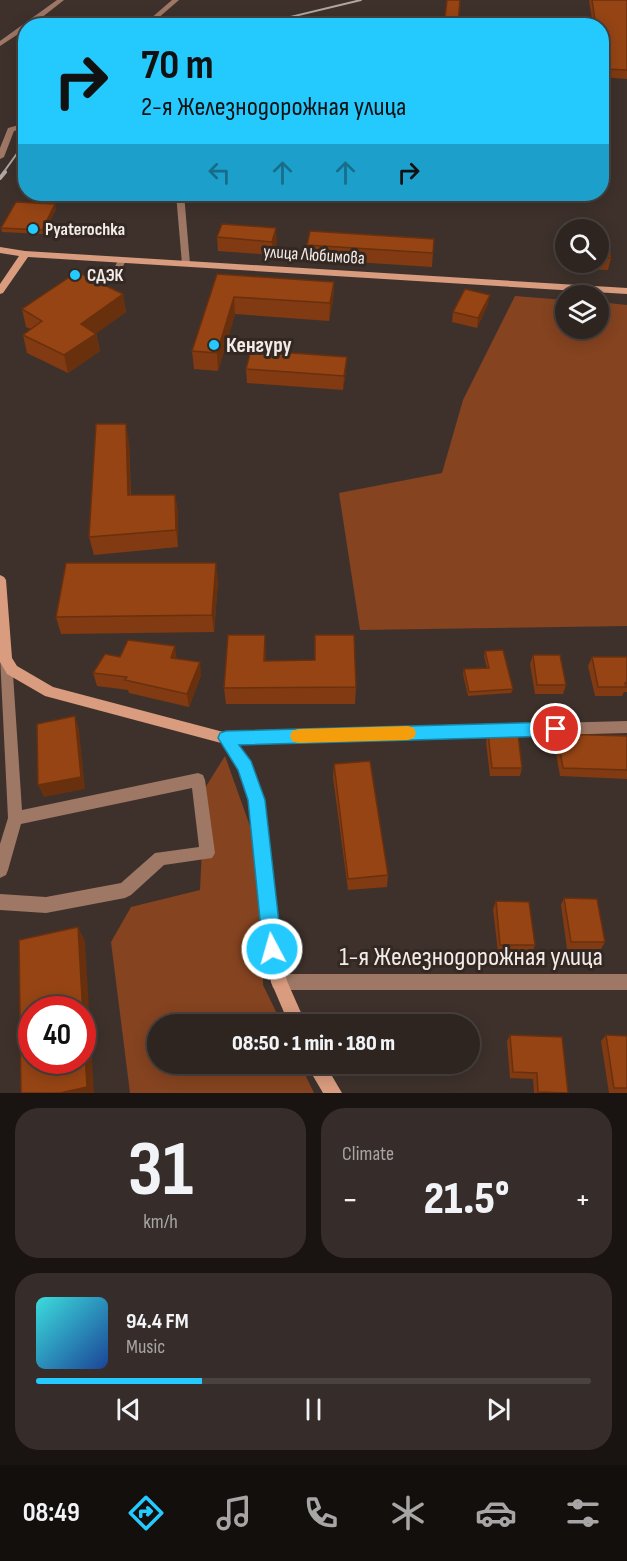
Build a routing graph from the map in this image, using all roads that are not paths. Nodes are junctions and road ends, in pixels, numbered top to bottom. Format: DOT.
graph roads {
  1 [pos="61,0"];
  2 [pos="176,0"];
  3 [pos="37,18"];
  4 [pos="155,18"];
  5 [pos="18,32"];
  6 [pos="0,44"];
  7 [pos="0,128"];
  8 [pos="18,128"];
  9 [pos="11,130"];
  10 [pos="0,157"];
  11 [pos="181,201"];
  12 [pos="0,250"];
  13 [pos="25,254"];
  14 [pos="122,260"];
  15 [pos="186,264"];
  16 [pos="117,271"];
  17 [pos="0,291"];
  18 [pos="627,291"];
  19 [pos="0,580"];
  20 [pos="5,659"];
  21 [pos="627,728"];
  22 [pos="226,738"];
  23 [pos="15,818"];
  24 [pos="0,870"];
  25 [pos="0,902"];
  26 [pos="279,982"];
  27 [pos="627,982"];
  28 [pos="293,1014"];
  29 [pos="321,1074"];
  30 [pos="333,1093"];
  1 -- 3 [label="street"];
  2 -- 4 [label="street"];
  5 -- 6 [label="street"];
  7 -- 9 [label="street"];
  8 -- 9 [label="street"];
  9 -- 10 [label="street"];
  11 -- 15 [label="lane"];
  12 -- 13 [label="main road, улица Любимова"];
  13 -- 14 [label="main road, улица Любимова"];
  13 -- 17 [label="main road"];
  14 -- 15 [label="main road, улица Любимова"];
  14 -- 16 [label="lane"];
  15 -- 18 [label="main road, улица Любимова"];
  19 -- 20 [label="main road"];
  20 -- 22 [label="main road"];
  20 -- 23 [label="street"];
  21 -- 22 [label="street"];
  22 -- 26 [label="main road"];
  23 -- 24 [label="street"];
  23 -- 25 [label="street"];
  26 -- 27 [label="street, 1-я Железнодорожная улица"];
  26 -- 28 [label="main road"];
  29 -- 30 [label="main road"];
}
